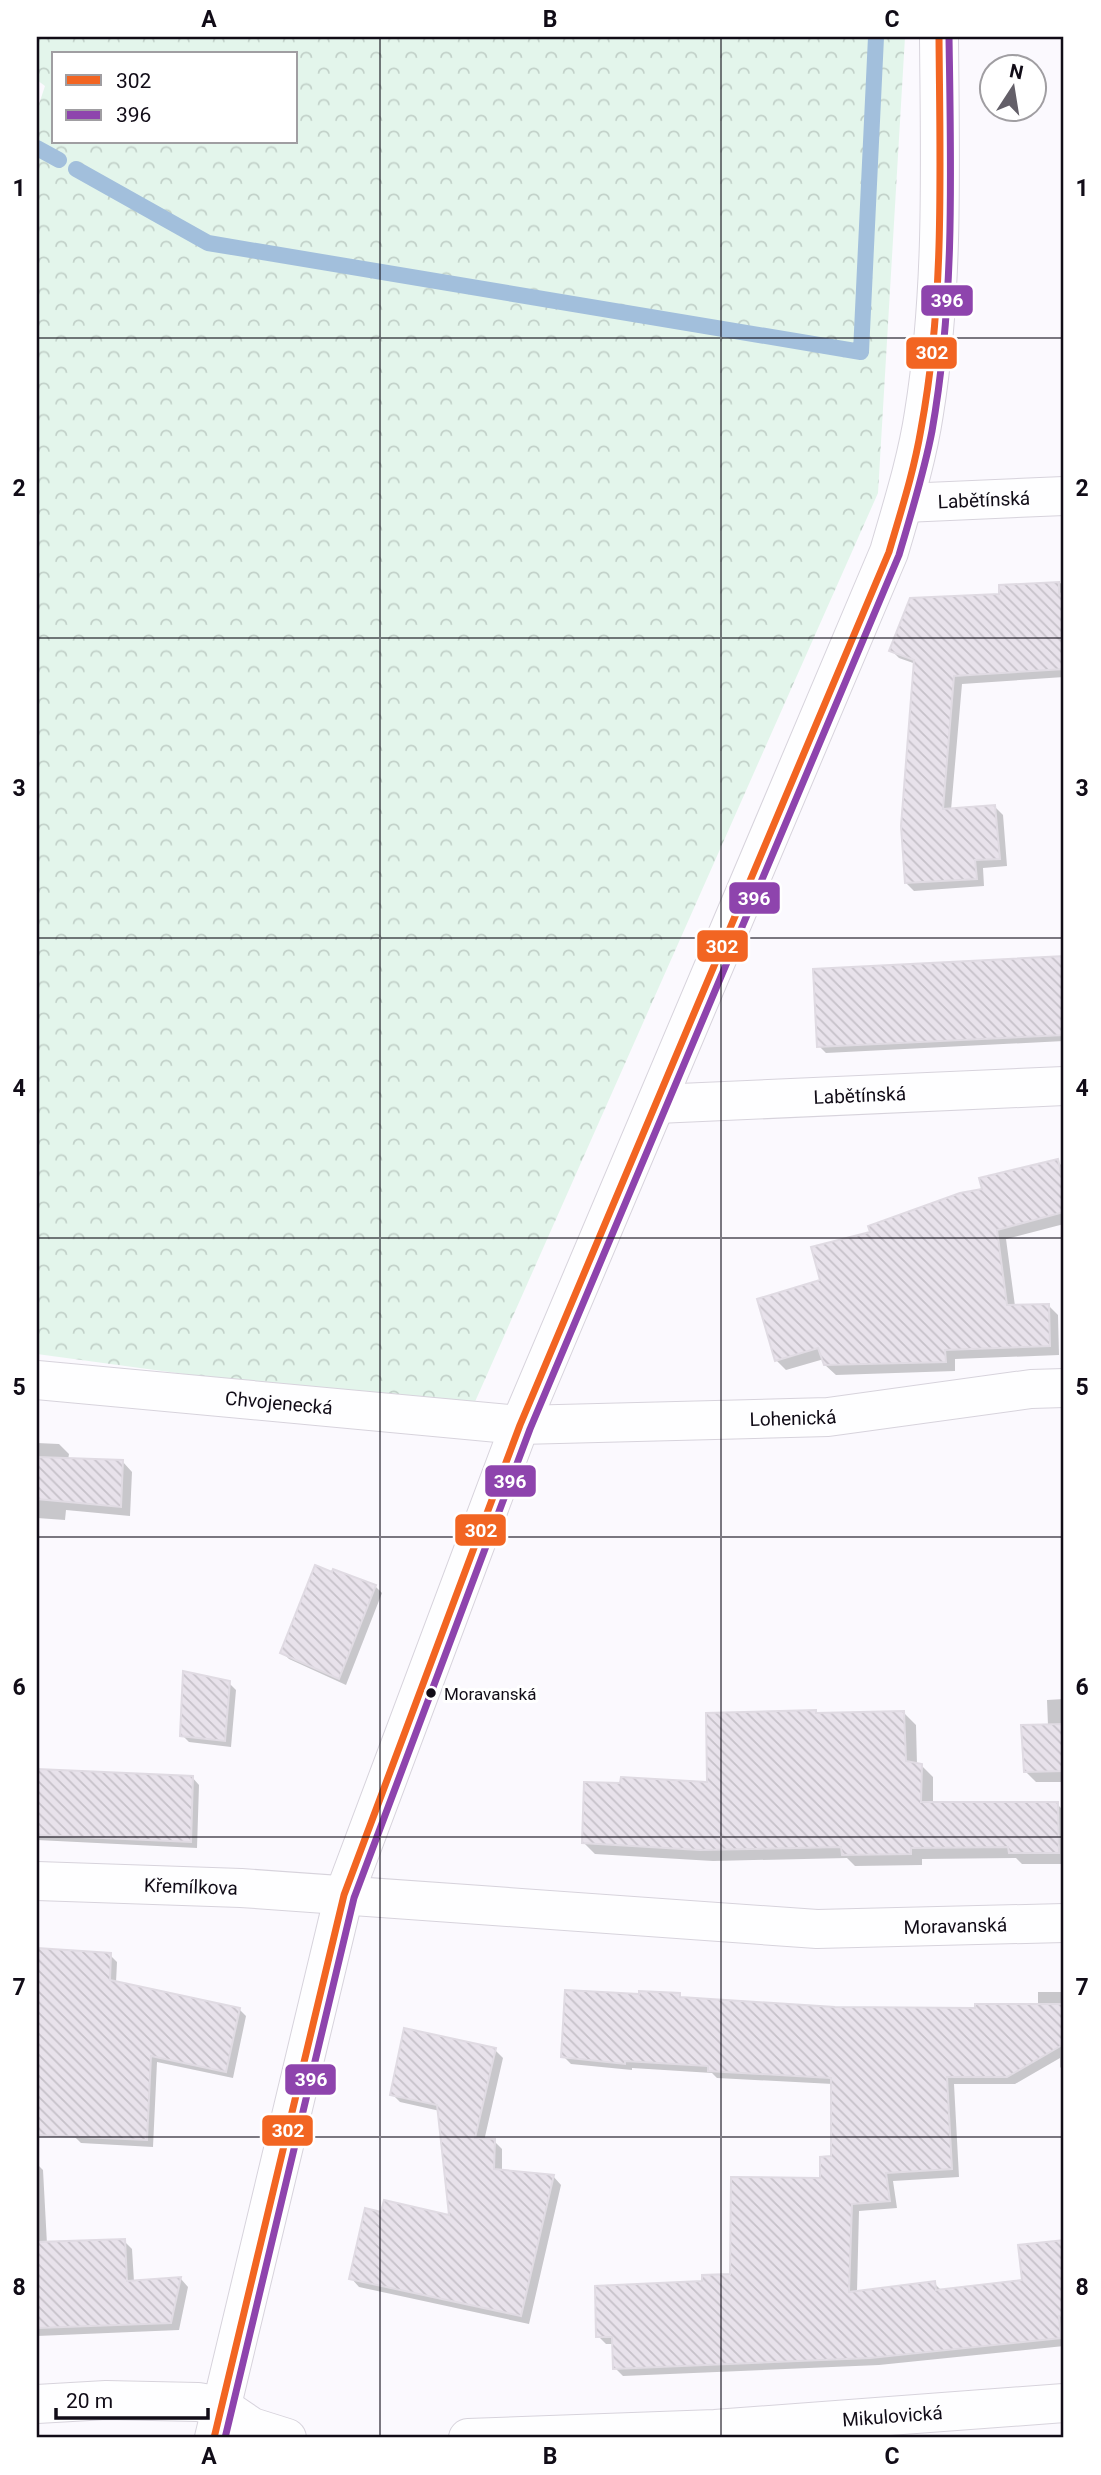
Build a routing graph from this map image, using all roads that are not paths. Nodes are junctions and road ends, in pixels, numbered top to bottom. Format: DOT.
graph roads {
  1 [pos="939,37"];
  2 [pos="1064,496"];
  3 [pos="904,503"];
  4 [pos="1064,1086"];
  5 [pos="657,1104"];
  6 [pos="37,1380"];
  7 [pos="1064,1388"];
  8 [pos="520,1425"];
  9 [pos="37,1881"];
  10 [pos="344,1895"];
  11 [pos="1064,1923"];
  12 [pos="1064,2403"];
  13 [pos="37,2404"];
  14 [pos="218,2422"];
  15 [pos="716,2434"];
  16 [pos="287,2438"];
  17 [pos="468,2438"];
  1 -- 3 [label="street"];
  2 -- 3 [label="street, Labětínská"];
  3 -- 5 [label="street"];
  4 -- 5 [label="street, Labětínská"];
  5 -- 8 [label="street"];
  6 -- 8 [label="street, Chvojenecká"];
  7 -- 8 [label="street, Lohenická"];
  8 -- 10 [label="street"];
  9 -- 10 [label="street, Křemílkova"];
  10 -- 11 [label="street, Moravanská"];
  10 -- 14 [label="street"];
  12 -- 15 [label="street, Mikulovická"];
  13 -- 14 [label="street"];
  14 -- 16 [label="street"];
  15 -- 17 [label="street, Mikulovická"];
}
